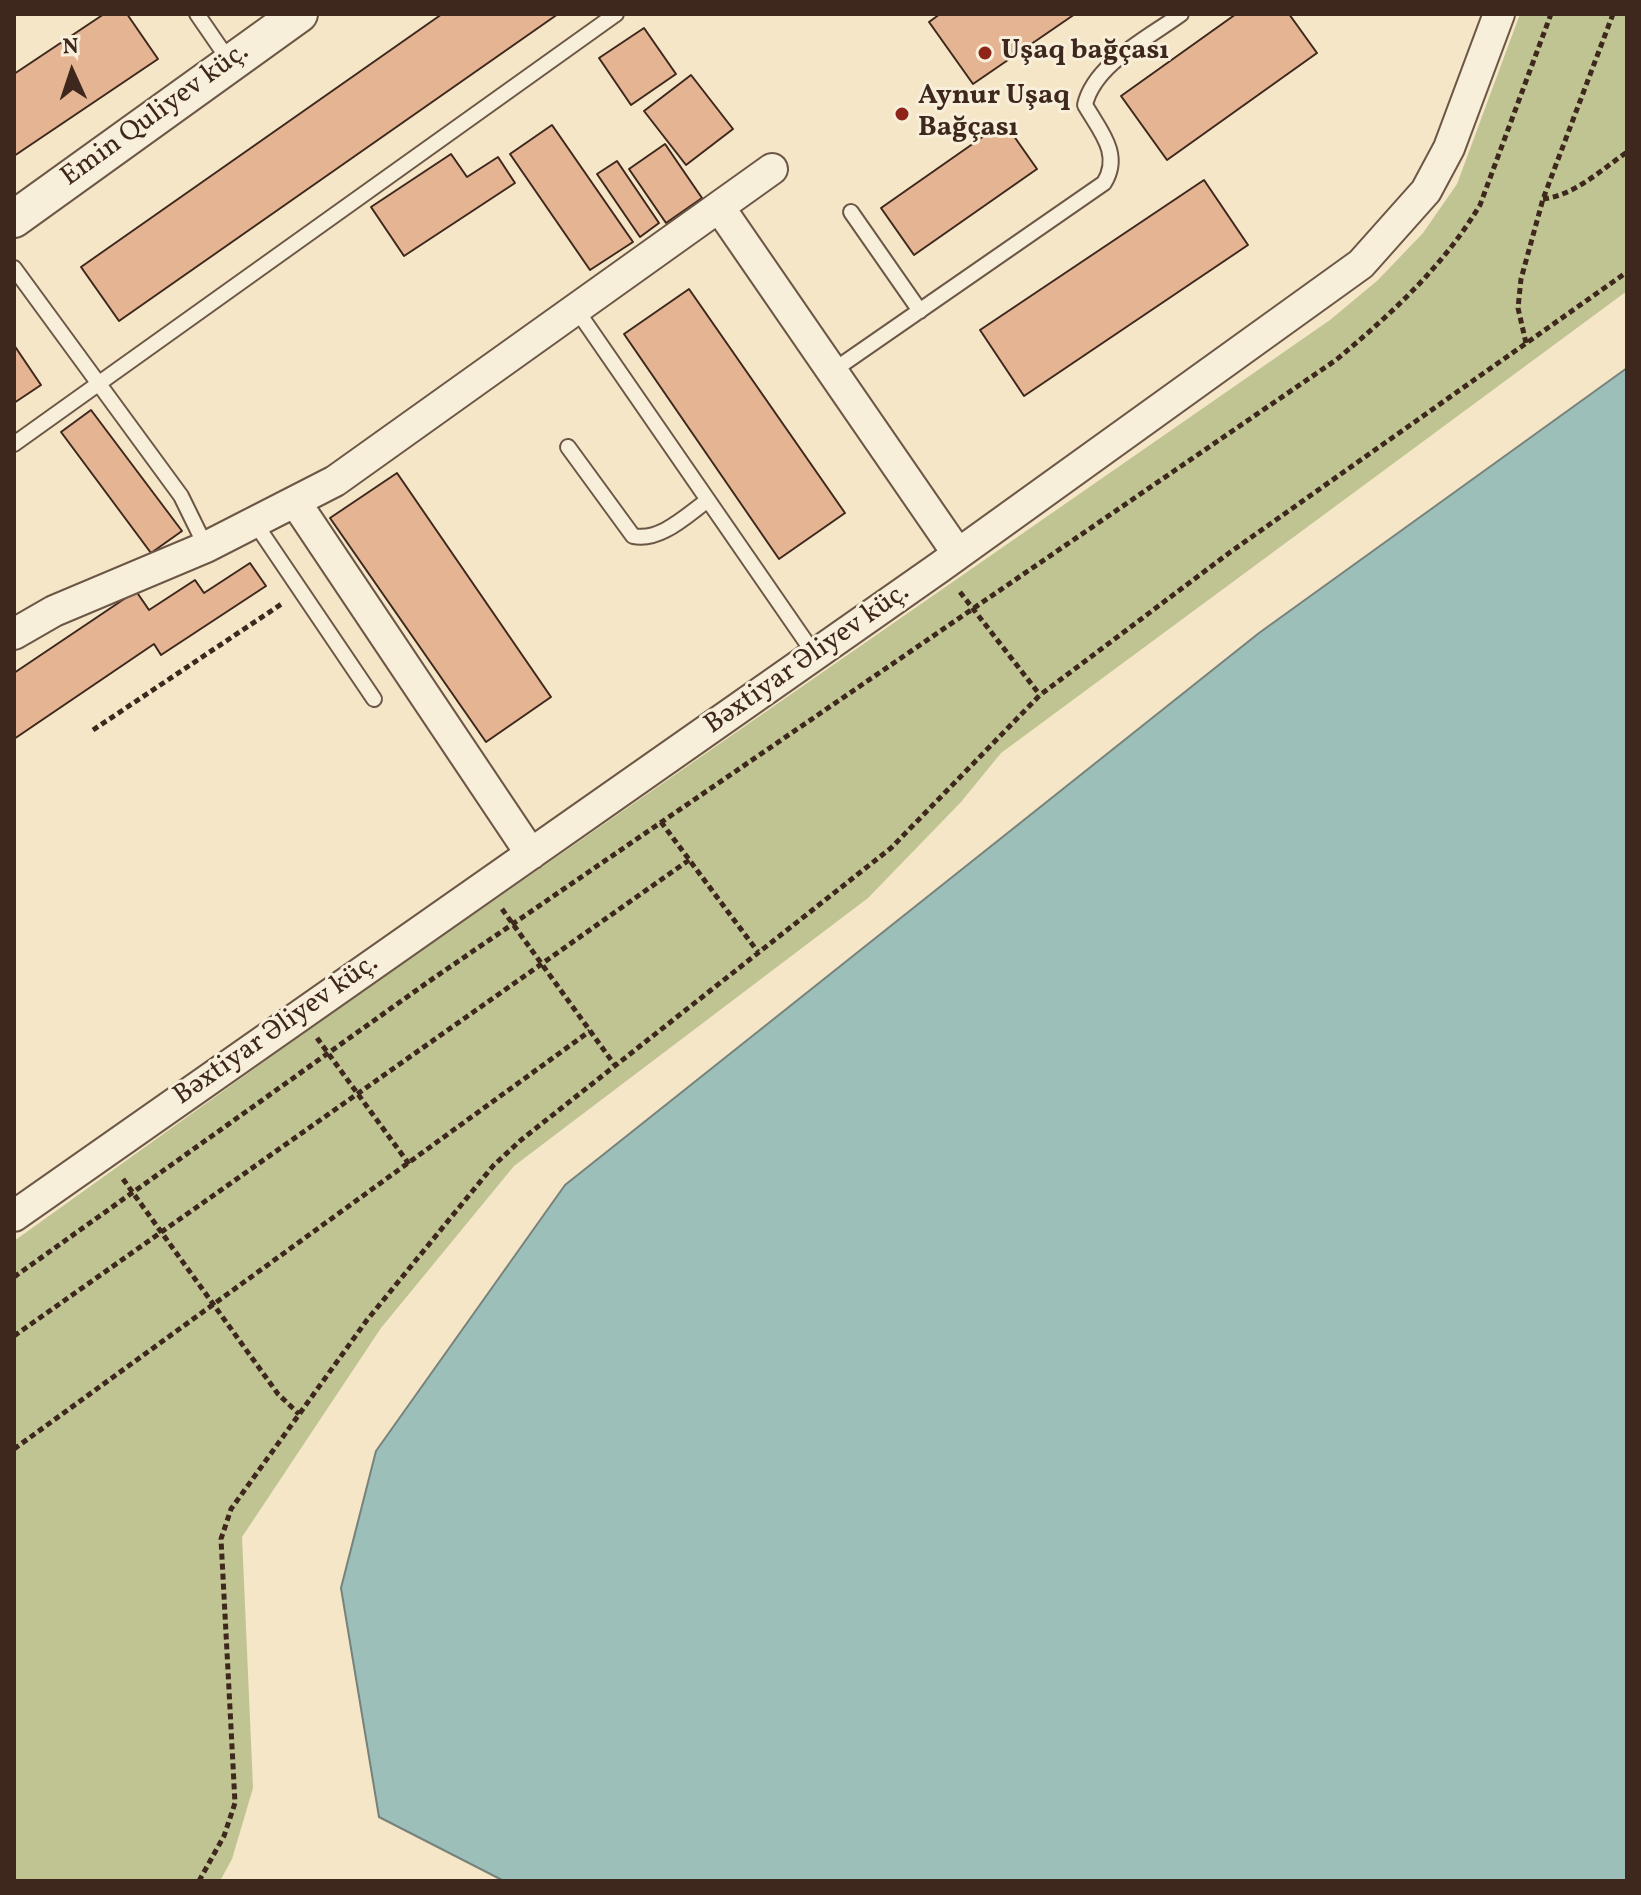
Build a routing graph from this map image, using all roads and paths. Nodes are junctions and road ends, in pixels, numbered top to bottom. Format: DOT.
graph roads {
  1 [pos="197,14"];
  2 [pos="299,14"];
  3 [pos="616,14"];
  4 [pos="1181,14"];
  5 [pos="1499,14"];
  6 [pos="1551,14"];
  7 [pos="1613,14"];
  8 [pos="230,62"];
  9 [pos="1627,152"];
  10 [pos="772,169"];
  11 [pos="1543,199"];
  12 [pos="719,207"];
  13 [pos="20,210"];
  14 [pos="851,212"];
  15 [pos="14,268"];
  16 [pos="1627,272"];
  17 [pos="576,309"];
  18 [pos="920,311"];
  19 [pos="1526,343"];
  20 [pos="834,370"];
  21 [pos="97,385"];
  22 [pos="14,444"];
  23 [pos="568,447"];
  24 [pos="708,500"];
  25 [pos="296,503"];
  26 [pos="255,523"];
  27 [pos="206,547"];
  28 [pos="949,560"];
  29 [pos="301,591"];
  30 [pos="973,608"];
  31 [pos="14,634"];
  32 [pos="815,655"];
  33 [pos="1040,695"];
  34 [pos="374,699"];
  35 [pos="93,730"];
  36 [pos="661,822"];
  37 [pos="531,854"];
  38 [pos="689,860"];
  39 [pos="485,885"];
  40 [pos="512,924"];
  41 [pos="758,952"];
  42 [pos="541,965"];
  43 [pos="300,1015"];
  44 [pos="590,1031"];
  45 [pos="328,1053"];
  46 [pos="614,1064"];
  47 [pos="358,1094"];
  48 [pos="104,1152"];
  49 [pos="409,1164"];
  50 [pos="133,1193"];
  51 [pos="14,1216"];
  52 [pos="162,1232"];
  53 [pos="14,1277"];
  54 [pos="216,1304"];
  55 [pos="14,1336"];
  56 [pos="299,1414"];
  57 [pos="14,1449"];
  58 [pos="199,1881"];
  1 -- 8 [label="lane"];
  2 -- 8 [label="street, Emin Quliyev küç."];
  3 -- 21 [label="lane"];
  4 -- 18 [label="lane"];
  5 -- 28 [label="street, Bəxtiyar Əliyev küç."];
  6 -- 30 [label="path"];
  7 -- 11 [label="path"];
  8 -- 13 [label="street, Emin Quliyev küç."];
  9 -- 11 [label="path"];
  10 -- 12 [label="street"];
  11 -- 19 [label="path"];
  12 -- 17 [label="street"];
  12 -- 20 [label="street"];
  14 -- 18 [label="lane"];
  15 -- 21 [label="lane"];
  16 -- 19 [label="path"];
  17 -- 24 [label="lane"];
  17 -- 25 [label="street"];
  18 -- 20 [label="lane"];
  19 -- 33 [label="path"];
  20 -- 28 [label="street"];
  21 -- 22 [label="lane"];
  21 -- 27 [label="lane"];
  23 -- 24 [label="lane"];
  24 -- 32 [label="lane"];
  25 -- 26 [label="street"];
  25 -- 37 [label="street"];
  26 -- 27 [label="street"];
  26 -- 29 [label="lane"];
  27 -- 31 [label="street"];
  28 -- 30 [label="path"];
  28 -- 32 [label="street, Bəxtiyar Əliyev küç."];
  29 -- 34 [label="lane"];
  29 -- 35 [label="path"];
  30 -- 33 [label="path"];
  30 -- 36 [label="path"];
  32 -- 37 [label="street, Bəxtiyar Əliyev küç."];
  33 -- 41 [label="path"];
  36 -- 38 [label="path"];
  36 -- 40 [label="path"];
  37 -- 39 [label="street, Bəxtiyar Əliyev küç."];
  38 -- 41 [label="path"];
  38 -- 42 [label="path"];
  39 -- 40 [label="path"];
  39 -- 43 [label="street, Bəxtiyar Əliyev küç."];
  40 -- 42 [label="path"];
  40 -- 45 [label="path"];
  41 -- 46 [label="path"];
  42 -- 44 [label="path"];
  42 -- 47 [label="path"];
  43 -- 45 [label="path"];
  43 -- 48 [label="street, Bəxtiyar Əliyev küç."];
  44 -- 46 [label="path"];
  44 -- 49 [label="path"];
  45 -- 47 [label="path"];
  45 -- 50 [label="path"];
  46 -- 56 [label="path"];
  47 -- 49 [label="path"];
  47 -- 52 [label="path"];
  48 -- 50 [label="path"];
  48 -- 51 [label="street, Bəxtiyar Əliyev küç."];
  49 -- 54 [label="path"];
  50 -- 52 [label="path"];
  50 -- 53 [label="path"];
  52 -- 54 [label="path"];
  52 -- 55 [label="path"];
  54 -- 56 [label="path"];
  54 -- 57 [label="path"];
  56 -- 58 [label="path"];
}
